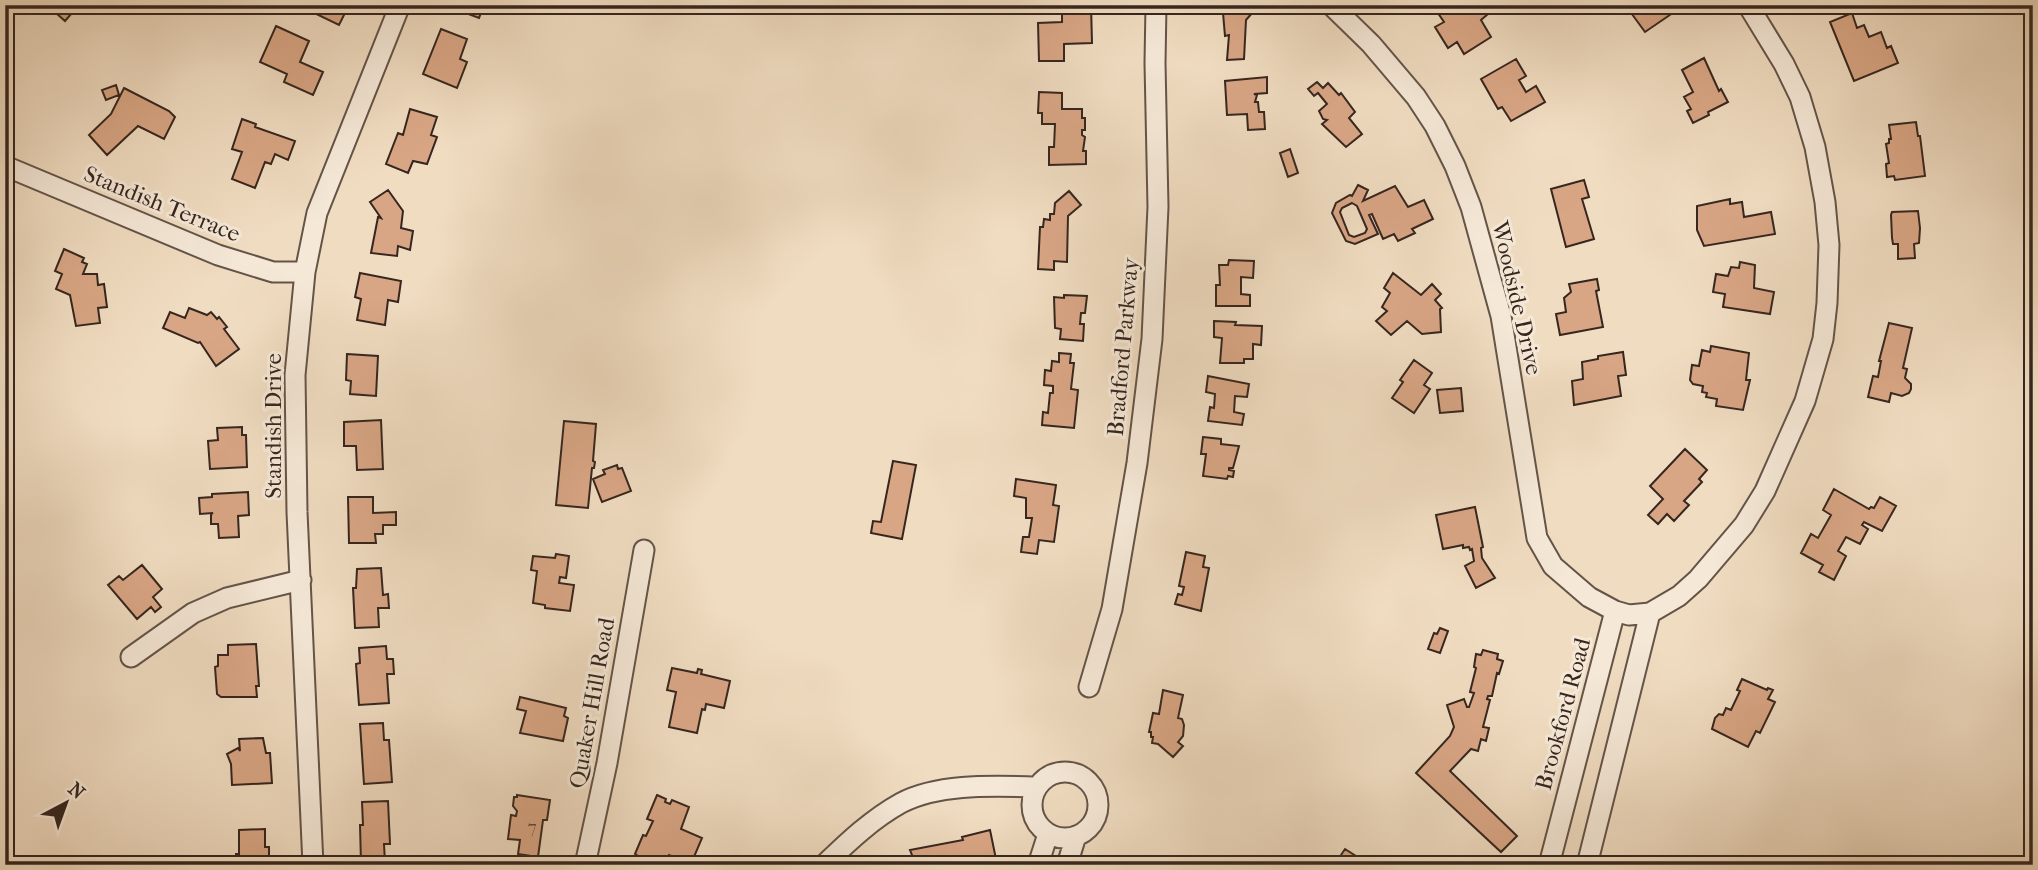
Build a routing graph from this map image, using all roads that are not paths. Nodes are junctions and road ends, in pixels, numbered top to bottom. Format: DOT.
graph roads {
  1 [pos="400,5"];
  2 [pos="1156,5"];
  3 [pos="1331,5"];
  4 [pos="1748,5"];
  5 [pos="5,166"];
  6 [pos="305,272"];
  7 [pos="644,550"];
  8 [pos="301,580"];
  9 [pos="1615,611"];
  10 [pos="1650,613"];
  11 [pos="131,657"];
  12 [pos="1089,687"];
  13 [pos="1036,787"];
  14 [pos="1048,834"];
  15 [pos="1076,836"];
  16 [pos="313,865"];
  17 [pos="585,865"];
  18 [pos="824,865"];
  19 [pos="1038,865"];
  20 [pos="1067,865"];
  21 [pos="1549,865"];
  22 [pos="1587,865"];
  1 -- 6 [label="street, Standish Drive"];
  2 -- 12 [label="street, Bradford Parkway"];
  3 -- 9 [label="street, Woodside Drive"];
  4 -- 10 [label="street"];
  5 -- 6 [label="street, Standish Terrace"];
  6 -- 8 [label="street, Standish Drive"];
  7 -- 17 [label="street, Quaker Hill Road"];
  8 -- 11 [label="street"];
  8 -- 16 [label="street, Standish Drive"];
  9 -- 10 [label="street"];
  9 -- 21 [label="street, Brookford Road"];
  10 -- 22 [label="street"];
  13 -- 14 [label="street"];
  13 -- 15 [label="street"];
  13 -- 18 [label="street"];
  14 -- 15 [label="street"];
  14 -- 19 [label="street"];
  15 -- 20 [label="street"];
}
